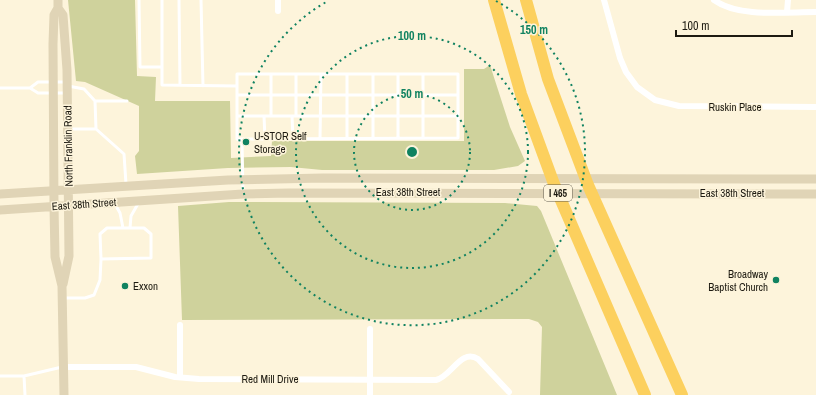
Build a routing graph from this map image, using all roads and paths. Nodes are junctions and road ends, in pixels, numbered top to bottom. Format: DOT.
graph roads {
  1 [pos="139,0"];
  2 [pos="162,0"];
  3 [pos="179,0"];
  4 [pos="201,0"];
  5 [pos="278,0"];
  6 [pos="494,0"];
  7 [pos="526,0"];
  8 [pos="604,0"];
  9 [pos="714,0"];
  10 [pos="788,0"];
  11 [pos="58,4"];
  12 [pos="278,11"];
  13 [pos="788,12"];
  14 [pos="816,12"];
  15 [pos="162,67"];
  16 [pos="271,74"];
  17 [pos="296,74"];
  18 [pos="321,74"];
  19 [pos="347,74"];
  20 [pos="373,74"];
  21 [pos="398,74"];
  22 [pos="423,74"];
  23 [pos="53,82"];
  24 [pos="180,85"];
  25 [pos="203,86"];
  26 [pos="237,86"];
  27 [pos="67,87"];
  28 [pos="0,88"];
  29 [pos="30,88"];
  30 [pos="53,93"];
  31 [pos="237,95"];
  32 [pos="271,95"];
  33 [pos="296,95"];
  34 [pos="321,95"];
  35 [pos="347,95"];
  36 [pos="373,95"];
  37 [pos="398,95"];
  38 [pos="423,95"];
  39 [pos="458,95"];
  40 [pos="95,101"];
  41 [pos="127,101"];
  42 [pos="816,107"];
  43 [pos="237,116"];
  44 [pos="264,116"];
  45 [pos="271,116"];
  46 [pos="294,116"];
  47 [pos="321,116"];
  48 [pos="347,116"];
  49 [pos="373,116"];
  50 [pos="398,116"];
  51 [pos="423,116"];
  52 [pos="458,116"];
  53 [pos="67,129"];
  54 [pos="96,129"];
  55 [pos="347,138"];
  56 [pos="373,138"];
  57 [pos="398,138"];
  58 [pos="423,138"];
  59 [pos="237,139"];
  60 [pos="246,139"];
  61 [pos="265,139"];
  62 [pos="293,139"];
  63 [pos="320,139"];
  64 [pos="242,142"];
  65 [pos="816,179"];
  66 [pos="243,180"];
  67 [pos="126,186"];
  68 [pos="68,189"];
  69 [pos="54,190"];
  70 [pos="0,194"];
  71 [pos="243,194"];
  72 [pos="816,194"];
  73 [pos="140,200"];
  74 [pos="114,202"];
  75 [pos="68,204"];
  76 [pos="54,206"];
  77 [pos="0,210"];
  78 [pos="123,228"];
  79 [pos="130,228"];
  80 [pos="101,259"];
  81 [pos="62,286"];
  82 [pos="63,298"];
  83 [pos="180,325"];
  84 [pos="370,329"];
  85 [pos="64,367"];
  86 [pos="0,376"];
  87 [pos="24,376"];
  88 [pos="180,377"];
  89 [pos="370,379"];
  90 [pos="509,392"];
  91 [pos="24,395"];
  92 [pos="64,395"];
  93 [pos="370,395"];
  94 [pos="645,395"];
  95 [pos="682,395"];
  1 -- 15 [label="lane"];
  2 -- 15 [label="lane"];
  3 -- 24 [label="lane"];
  4 -- 25 [label="lane"];
  5 -- 12 [label="street"];
  6 -- 94 [label="highway, I 465"];
  7 -- 95 [label="highway, I 465"];
  8 -- 42 [label="street, Ruskin Place"];
  9 -- 13 [label="street"];
  10 -- 13 [label="street"];
  11 -- 23 [label="main road, North Franklin Road"];
  11 -- 27 [label="main road, North Franklin Road"];
  13 -- 14 [label="street"];
  15 -- 24 [label="lane"];
  16 -- 17 [label="lane"];
  16 -- 26 [label="lane"];
  16 -- 32 [label="lane"];
  17 -- 18 [label="lane"];
  17 -- 33 [label="lane"];
  18 -- 19 [label="lane"];
  18 -- 34 [label="lane"];
  19 -- 20 [label="lane"];
  19 -- 35 [label="lane"];
  20 -- 21 [label="lane"];
  20 -- 36 [label="lane"];
  21 -- 22 [label="lane"];
  21 -- 37 [label="lane"];
  22 -- 38 [label="lane"];
  22 -- 39 [label="lane"];
  23 -- 27 [label="lane"];
  23 -- 29 [label="lane"];
  23 -- 30 [label="main road, North Franklin Road"];
  24 -- 25 [label="lane"];
  25 -- 26 [label="lane"];
  26 -- 31 [label="lane"];
  27 -- 30 [label="lane"];
  27 -- 40 [label="lane"];
  27 -- 53 [label="main road, North Franklin Road"];
  28 -- 29 [label="lane"];
  29 -- 30 [label="lane"];
  30 -- 69 [label="main road, North Franklin Road"];
  31 -- 32 [label="lane"];
  31 -- 43 [label="lane"];
  32 -- 33 [label="lane"];
  32 -- 45 [label="lane"];
  33 -- 34 [label="lane"];
  33 -- 46 [label="lane"];
  34 -- 35 [label="lane"];
  34 -- 47 [label="lane"];
  35 -- 36 [label="lane"];
  35 -- 48 [label="lane"];
  36 -- 37 [label="lane"];
  36 -- 49 [label="lane"];
  37 -- 38 [label="lane"];
  37 -- 50 [label="lane"];
  38 -- 39 [label="lane"];
  38 -- 51 [label="lane"];
  39 -- 52 [label="lane"];
  40 -- 41 [label="lane"];
  40 -- 54 [label="lane"];
  43 -- 44 [label="lane"];
  43 -- 59 [label="lane"];
  44 -- 45 [label="lane"];
  44 -- 61 [label="lane"];
  45 -- 46 [label="lane"];
  46 -- 47 [label="lane"];
  46 -- 62 [label="lane"];
  47 -- 48 [label="lane"];
  47 -- 63 [label="lane"];
  48 -- 49 [label="lane"];
  48 -- 55 [label="lane"];
  49 -- 50 [label="lane"];
  49 -- 56 [label="lane"];
  50 -- 51 [label="lane"];
  50 -- 57 [label="lane"];
  51 -- 52 [label="lane"];
  51 -- 58 [label="lane"];
  52 -- 58 [label="lane"];
  53 -- 54 [label="lane"];
  53 -- 68 [label="main road, North Franklin Road"];
  54 -- 67 [label="lane"];
  55 -- 56 [label="lane"];
  55 -- 63 [label="lane"];
  56 -- 57 [label="lane"];
  57 -- 58 [label="lane"];
  59 -- 60 [label="lane"];
  59 -- 64 [label="lane"];
  60 -- 61 [label="lane"];
  60 -- 64 [label="lane"];
  61 -- 62 [label="lane"];
  62 -- 63 [label="lane"];
  64 -- 66 [label="lane"];
  65 -- 66 [label="main road, East 38th Street"];
  66 -- 67 [label="main road, East 38th Street"];
  66 -- 71 [label="lane"];
  67 -- 68 [label="main road, East 38th Street"];
  68 -- 69 [label="main road, East 38th Street"];
  68 -- 75 [label="main road, North Franklin Road"];
  69 -- 70 [label="main road, East 38th Street"];
  69 -- 76 [label="main road, North Franklin Road"];
  71 -- 72 [label="main road, East 38th Street"];
  71 -- 73 [label="main road, East 38th Street"];
  73 -- 74 [label="main road, East 38th Street"];
  73 -- 79 [label="lane"];
  74 -- 75 [label="main road, East 38th Street"];
  74 -- 78 [label="lane"];
  75 -- 76 [label="main road, East 38th Street"];
  75 -- 81 [label="main road, North Franklin Road"];
  76 -- 77 [label="main road, East 38th Street"];
  76 -- 81 [label="main road, North Franklin Road"];
  78 -- 79 [label="lane"];
  78 -- 80 [label="lane"];
  79 -- 80 [label="lane"];
  80 -- 82 [label="lane"];
  81 -- 82 [label="main road, North Franklin Road"];
  82 -- 85 [label="main road, North Franklin Road"];
  83 -- 88 [label="street"];
  84 -- 89 [label="street"];
  85 -- 87 [label="lane"];
  85 -- 88 [label="street, Red Mill Drive"];
  85 -- 92 [label="main road, North Franklin Road"];
  86 -- 87 [label="lane"];
  87 -- 91 [label="lane"];
  88 -- 89 [label="street, Red Mill Drive"];
  89 -- 90 [label="street, Red Mill Drive"];
  89 -- 93 [label="street"];
}
